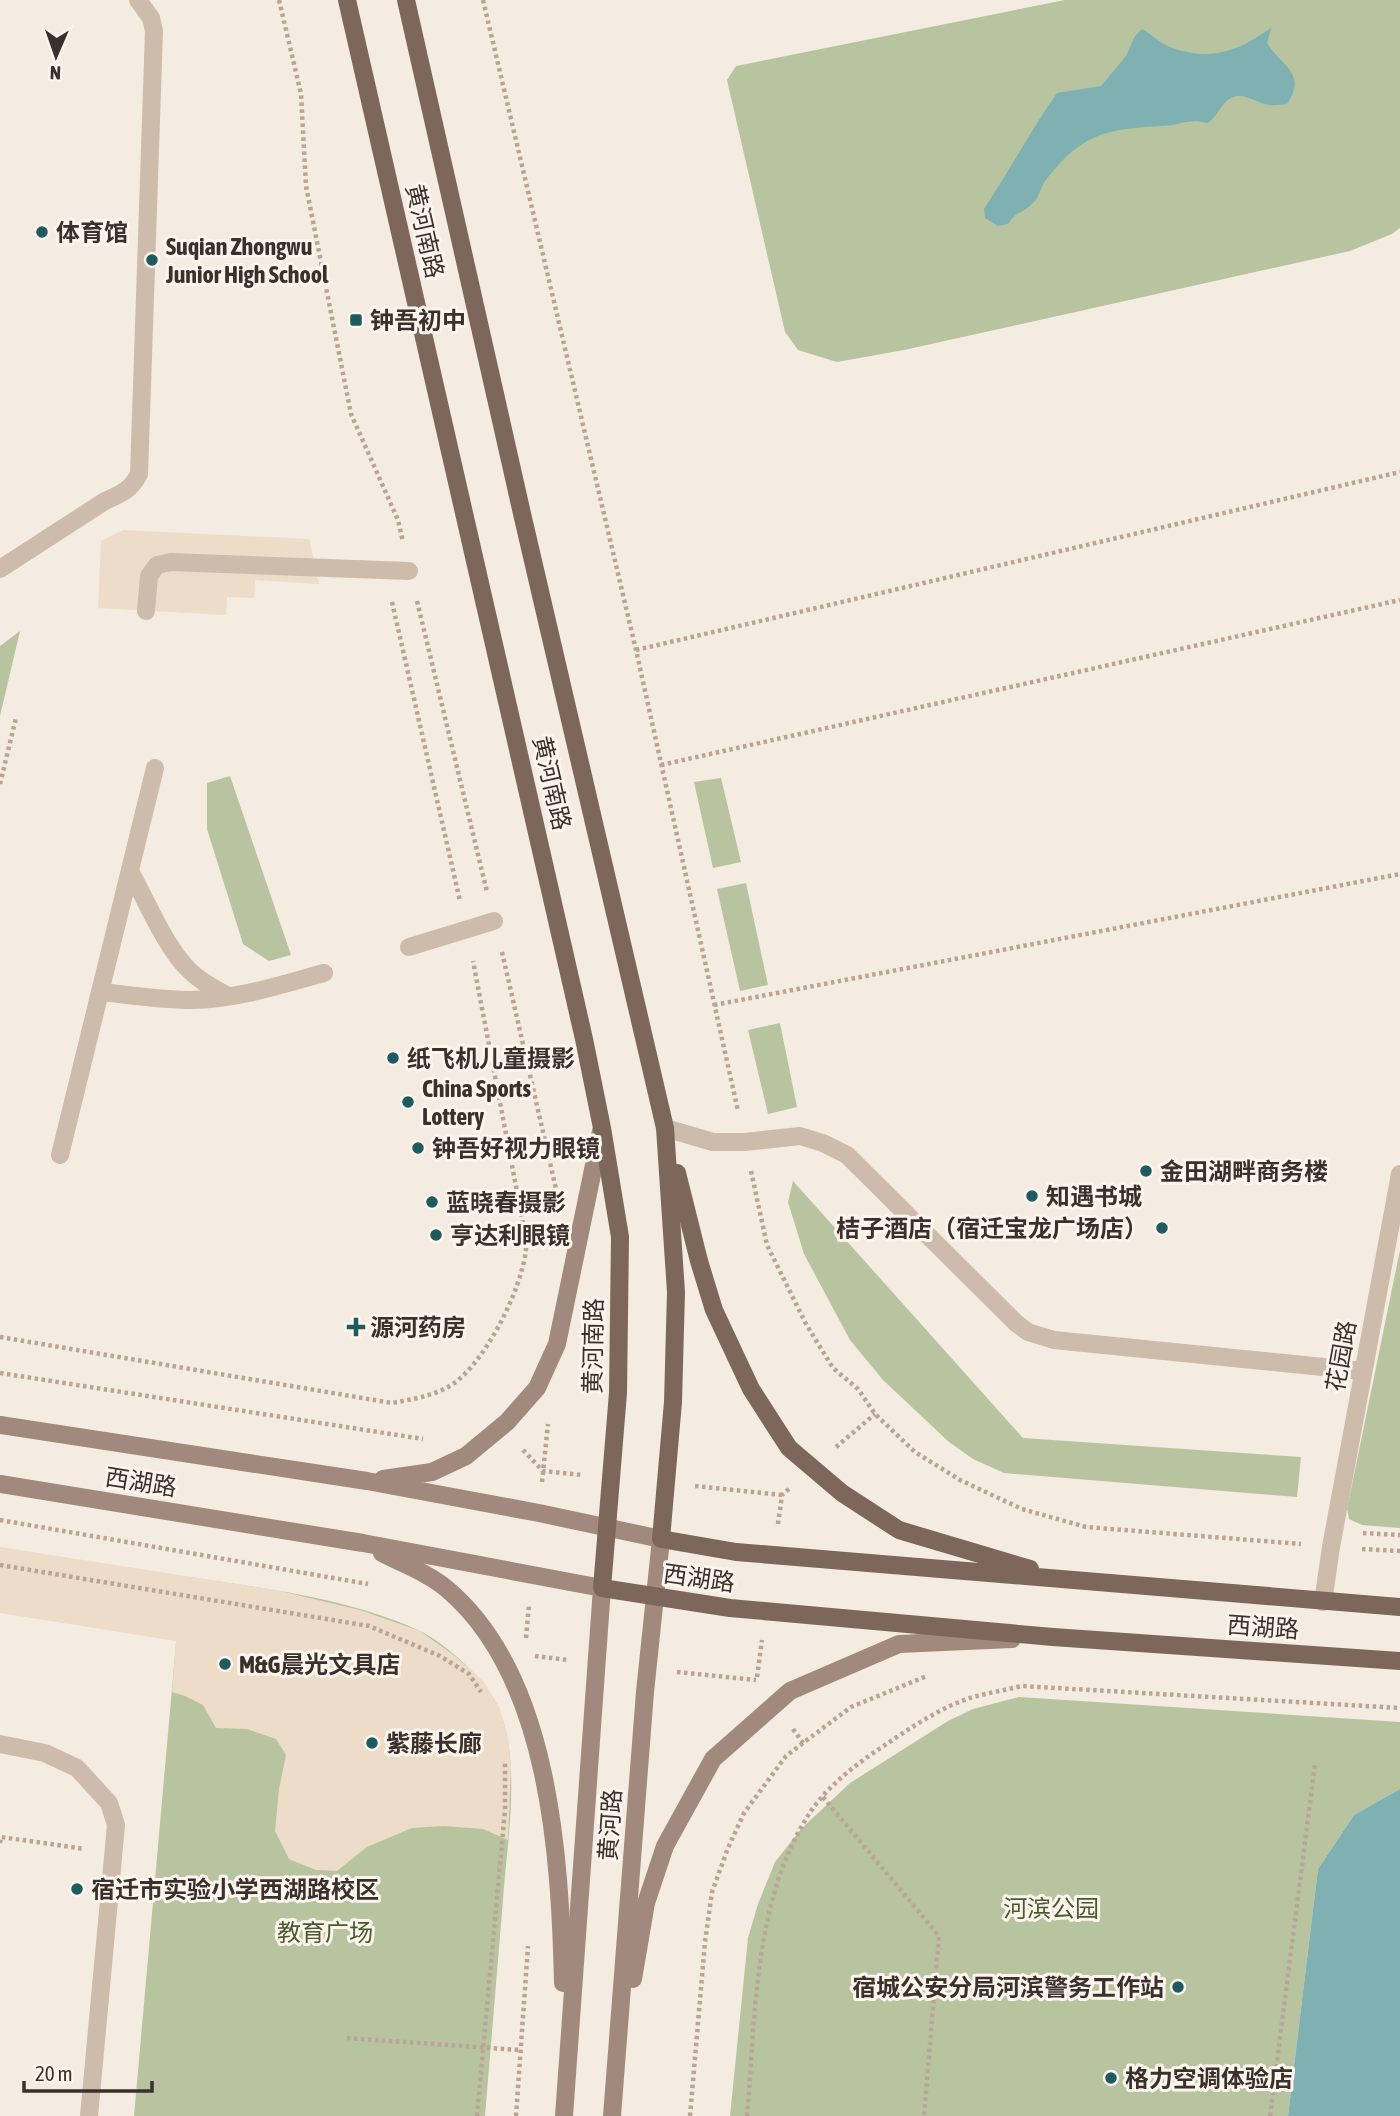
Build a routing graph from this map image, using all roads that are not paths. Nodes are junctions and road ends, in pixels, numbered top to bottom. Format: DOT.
graph roads {
  1 [pos="138,0"];
  2 [pos="347,0"];
  3 [pos="406,0"];
  4 [pos="0,569"];
  5 [pos="409,571"];
  6 [pos="146,611"];
  7 [pos="155,768"];
  8 [pos="130,871"];
  9 [pos="495,921"];
  10 [pos="409,947"];
  11 [pos="324,973"];
  12 [pos="100,992"];
  13 [pos="228,996"];
  14 [pos="602,1128"];
  15 [pos="666,1128"];
  16 [pos="60,1155"];
  17 [pos="1400,1174"];
  18 [pos="1363,1371"];
  19 [pos="0,1425"];
  20 [pos="368,1481"];
  21 [pos="0,1485"];
  22 [pos="607,1528"];
  23 [pos="661,1539"];
  24 [pos="363,1543"];
  25 [pos="1066,1579"];
  26 [pos="602,1588"];
  27 [pos="654,1597"];
  28 [pos="1323,1602"];
  29 [pos="1400,1607"];
  30 [pos="1053,1637"];
  31 [pos="1400,1661"];
  32 [pos="0,1744"];
  33 [pos="614,2089"];
  34 [pos="565,2093"];
  35 [pos="89,2116"];
  36 [pos="564,2116"];
  37 [pos="612,2116"];
  1 -- 4 [label="street"];
  2 -- 14 [label="main road, 黄河南路"];
  3 -- 15 [label="main road, 黄河南路"];
  5 -- 6 [label="street"];
  7 -- 8 [label="street"];
  8 -- 12 [label="street"];
  8 -- 13 [label="street"];
  9 -- 10 [label="street"];
  11 -- 13 [label="street"];
  12 -- 13 [label="street"];
  12 -- 16 [label="street"];
  14 -- 20 [label="main road"];
  14 -- 22 [label="main road, 黄河南路"];
  15 -- 18 [label="street"];
  15 -- 23 [label="main road, 黄河南路"];
  15 -- 25 [label="main road"];
  17 -- 18 [label="street, 花园路"];
  18 -- 28 [label="street, 花园路"];
  19 -- 20 [label="main road, 西湖路"];
  20 -- 22 [label="main road, 西湖路"];
  21 -- 24 [label="main road, 西湖路"];
  22 -- 23 [label="main road, 西湖路"];
  22 -- 26 [label="main road, 黄河南路"];
  23 -- 25 [label="main road"];
  23 -- 27 [label="main road, 黄河路"];
  24 -- 26 [label="main road, 西湖路"];
  24 -- 34 [label="main road"];
  25 -- 28 [label="main road, 西湖路"];
  26 -- 27 [label="main road, 西湖路"];
  26 -- 34 [label="main road, 黄河路"];
  27 -- 30 [label="main road, 西湖路"];
  27 -- 33 [label="main road, 黄河路"];
  28 -- 29 [label="main road, 西湖路"];
  30 -- 31 [label="main road, 西湖路"];
  30 -- 33 [label="main road"];
  32 -- 35 [label="street"];
  33 -- 37 [label="main road, 黄河路"];
  34 -- 36 [label="main road, 黄河路"];
}
